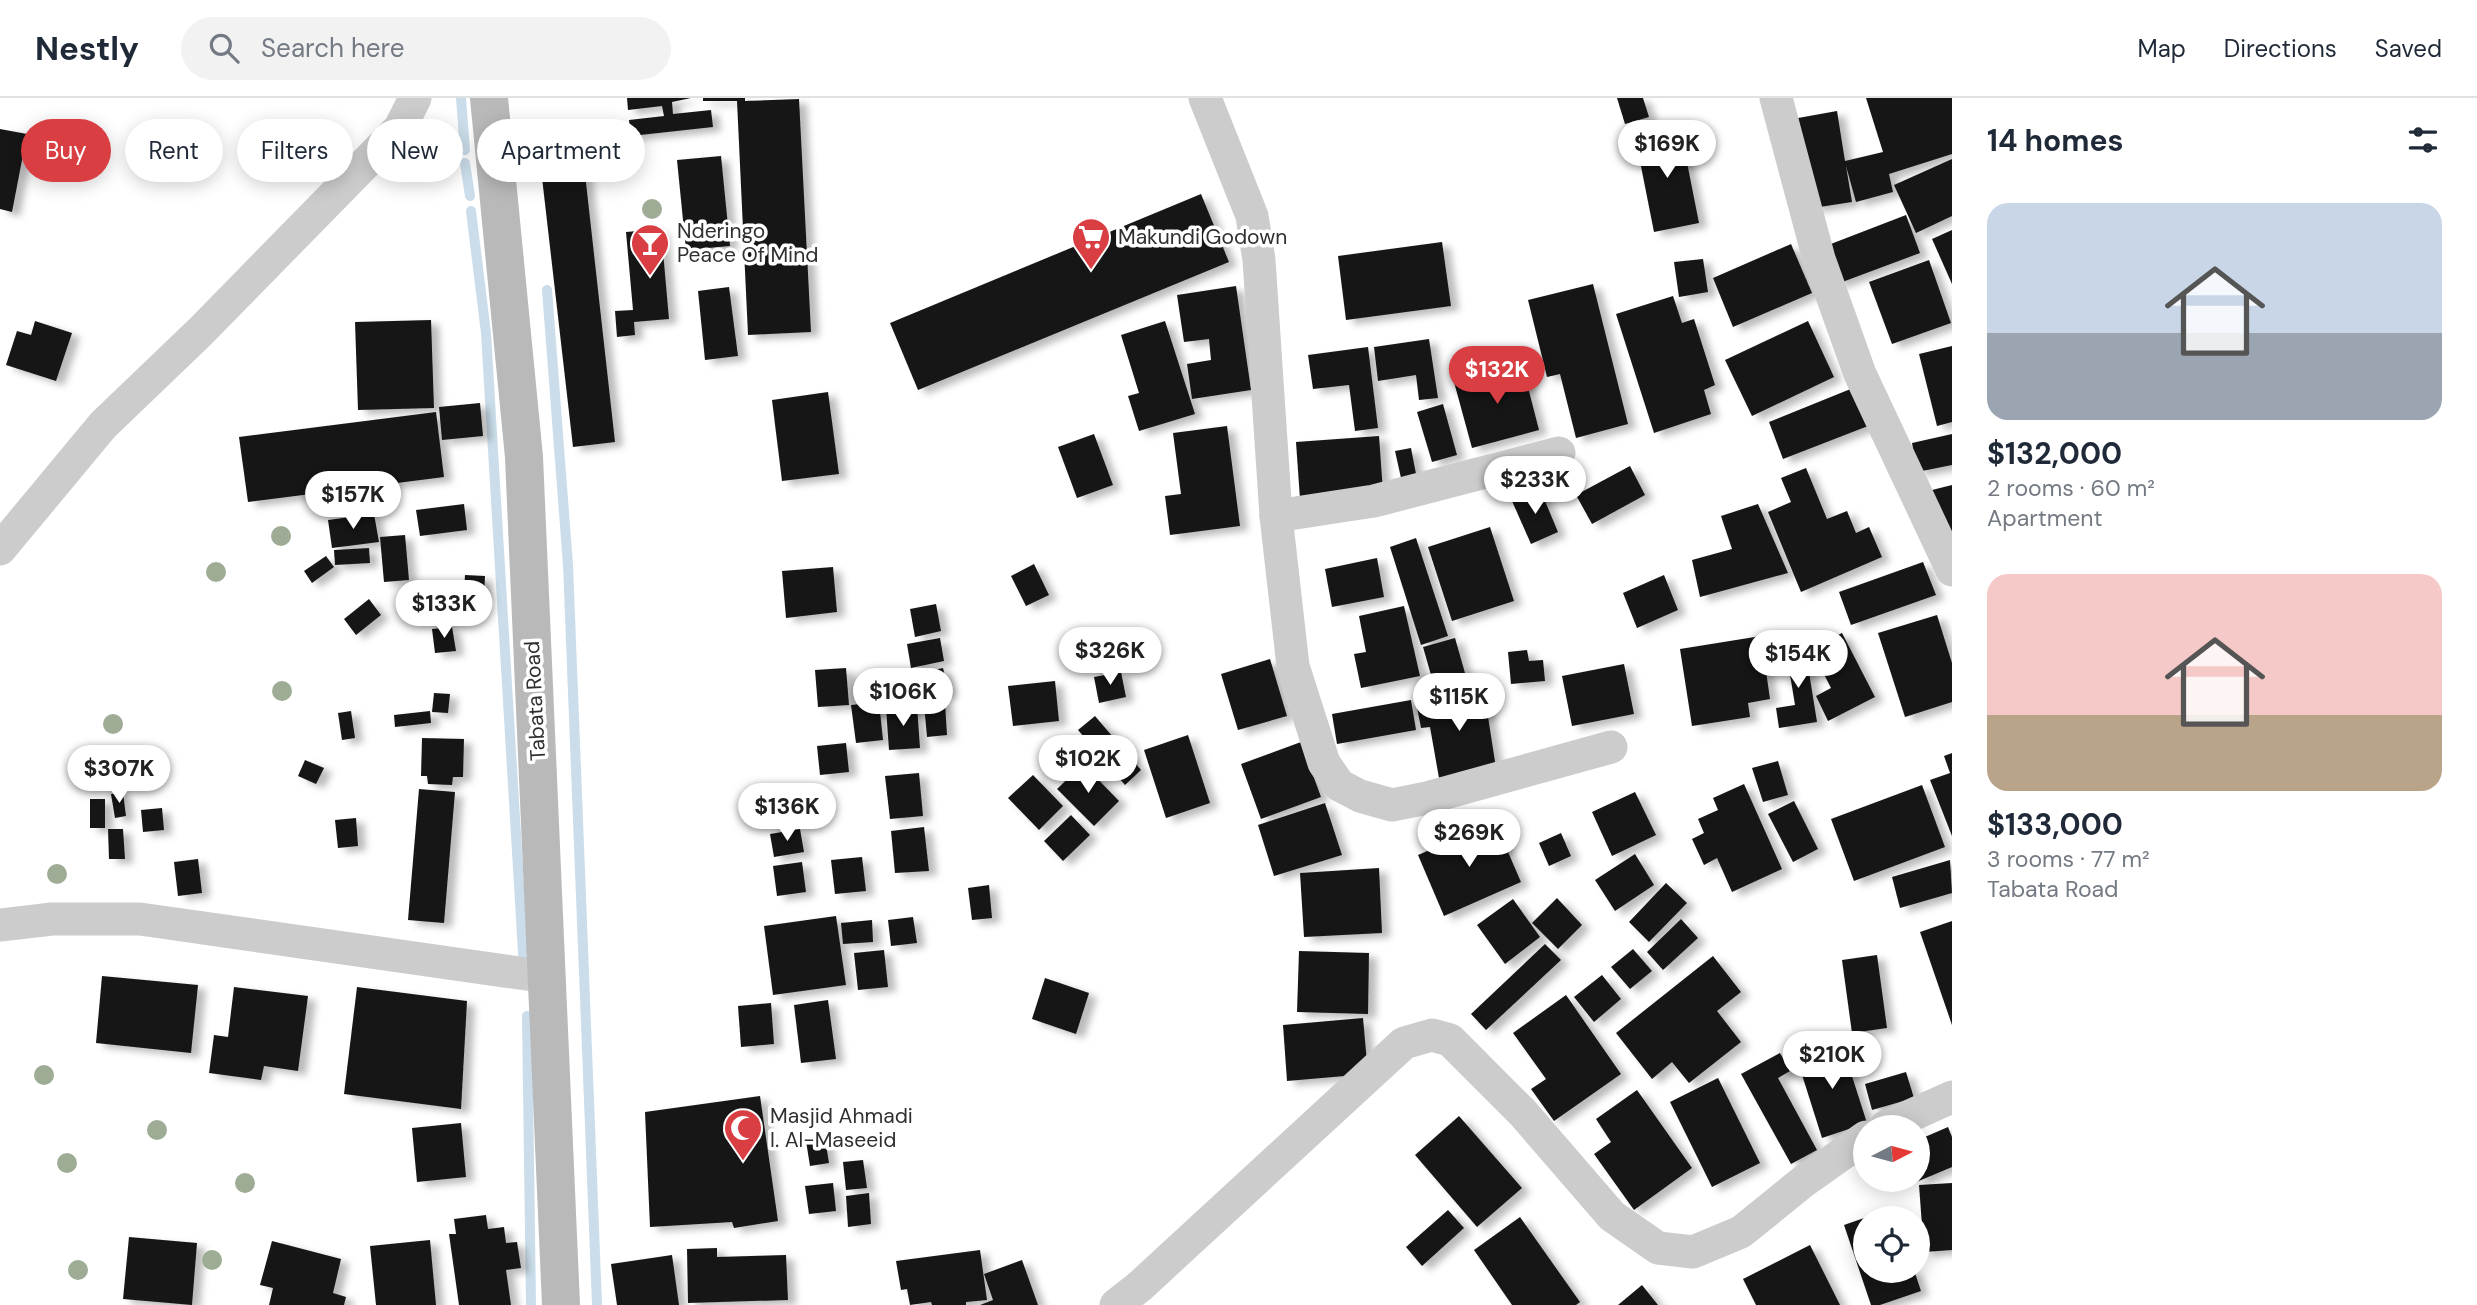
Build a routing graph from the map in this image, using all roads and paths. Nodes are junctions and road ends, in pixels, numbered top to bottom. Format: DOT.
graph roads {
  1 [pos="415,98"];
  2 [pos="489,98"];
  3 [pos="1205,98"];
  4 [pos="1776,98"];
  5 [pos="1559,453"];
  6 [pos="1276,516"];
  7 [pos="0,549"];
  8 [pos="1952,570"];
  9 [pos="1611,747"];
  10 [pos="0,925"];
  11 [pos="547,977"];
  12 [pos="1952,1097"];
  13 [pos="1912,1115"];
  14 [pos="1853,1147"];
  15 [pos="561,1305"];
  16 [pos="1116,1305"];
  1 -- 7 [label="street"];
  2 -- 11 [label="main road, Tabata Road"];
  3 -- 6 [label="street"];
  4 -- 8 [label="street"];
  5 -- 6 [label="street"];
  6 -- 9 [label="street"];
  10 -- 11 [label="street"];
  11 -- 15 [label="main road, Tabata Road"];
  12 -- 13 [label="street"];
  14 -- 16 [label="street"];
}
